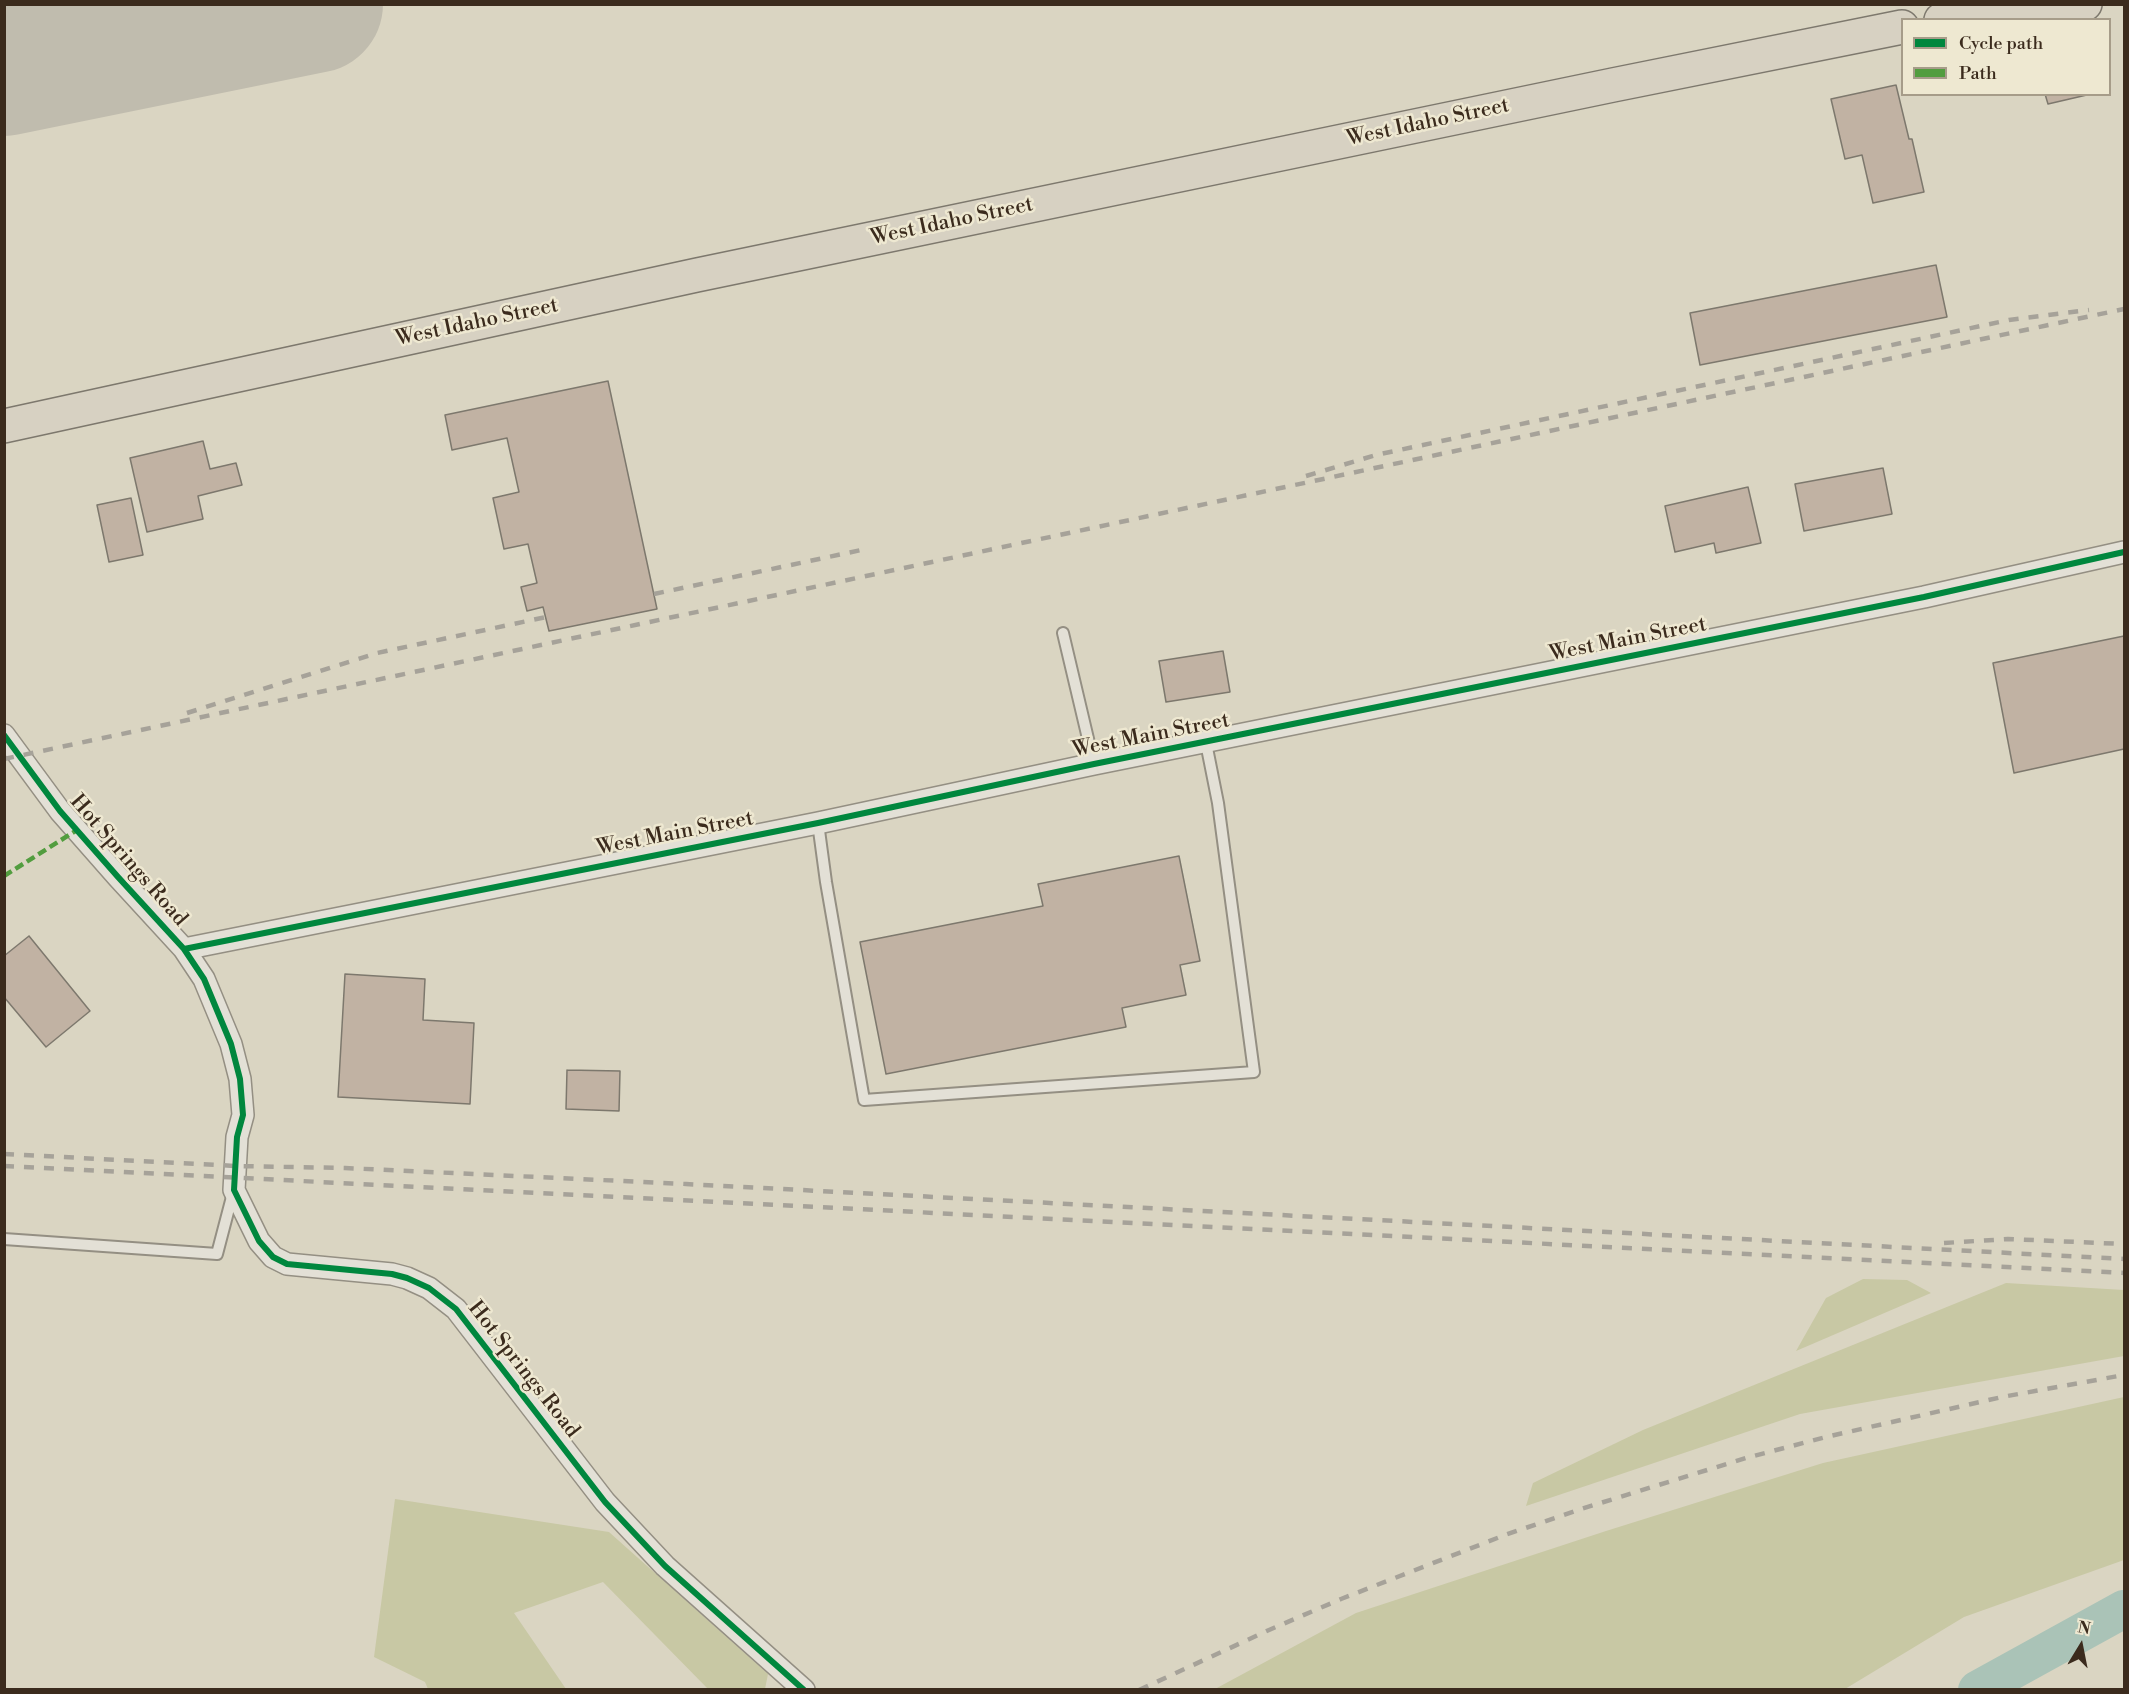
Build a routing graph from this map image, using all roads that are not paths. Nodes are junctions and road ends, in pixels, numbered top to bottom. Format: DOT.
graph roads {
  1 [pos="2085,4"];
  2 [pos="1992,8"];
  3 [pos="1950,18"];
  4 [pos="1901,27"];
  5 [pos="4,426"];
  6 [pos="2124,552"];
  7 [pos="1063,633"];
  8 [pos="4,735"];
  9 [pos="1206,742"];
  10 [pos="1094,764"];
  11 [pos="818,823"];
  12 [pos="184,949"];
  13 [pos="234,1190"];
  14 [pos="4,1239"];
  15 [pos="804,1689"];
  1 -- 2 [label="main road"];
  2 -- 3 [label="main road"];
  4 -- 5 [label="main road, West Idaho Street"];
  6 -- 9 [label="street, West Main Street"];
  7 -- 10 [label="lane"];
  8 -- 12 [label="street, Hot Springs Road"];
  9 -- 10 [label="street, West Main Street"];
  9 -- 11 [label="lane"];
  10 -- 11 [label="street, West Main Street"];
  11 -- 12 [label="street, West Main Street"];
  12 -- 13 [label="street, Hot Springs Road"];
  13 -- 14 [label="lane"];
  13 -- 15 [label="street, Hot Springs Road"];
}
